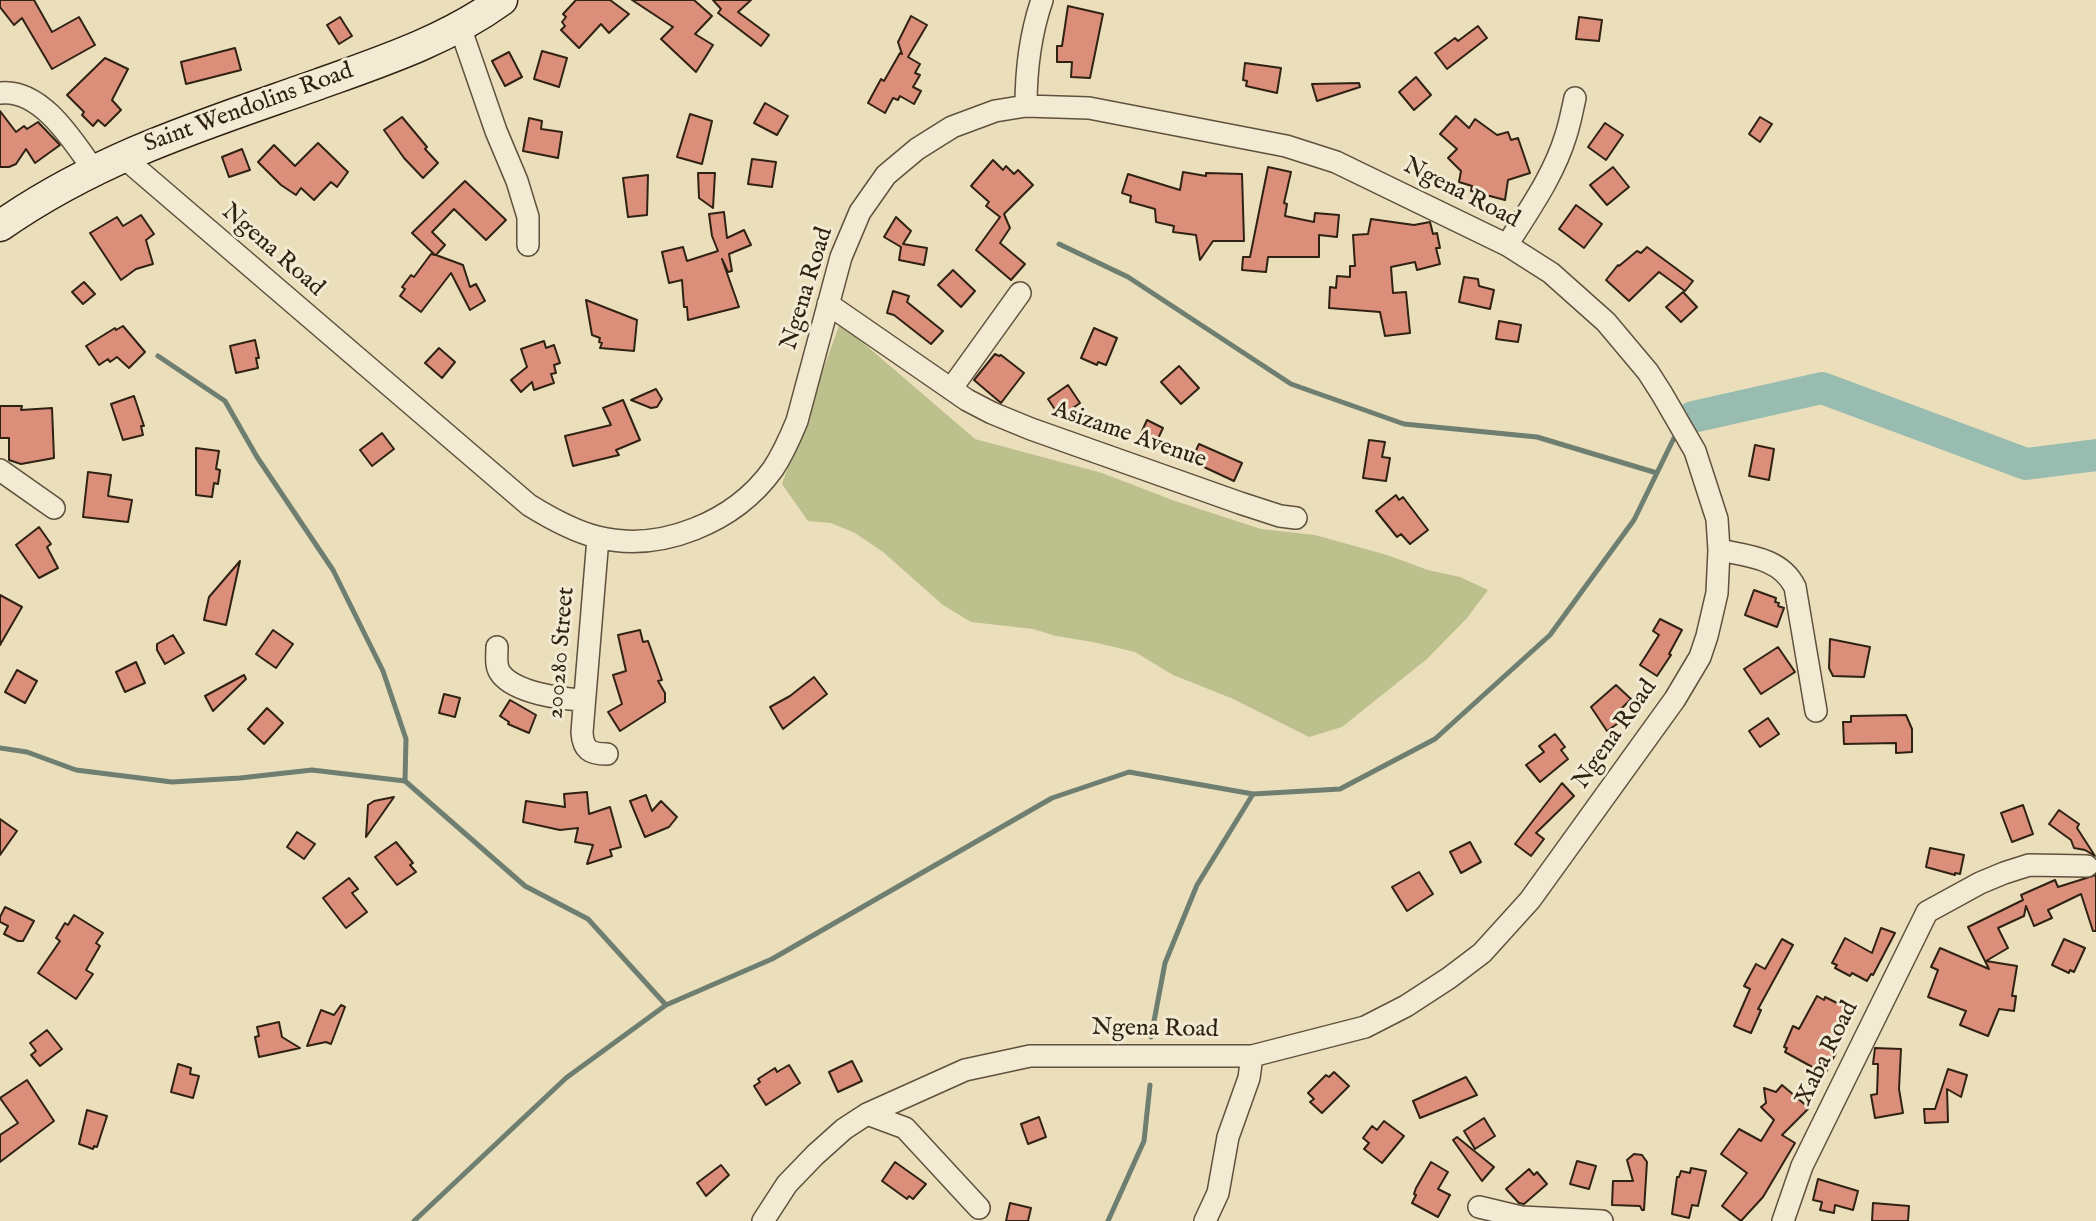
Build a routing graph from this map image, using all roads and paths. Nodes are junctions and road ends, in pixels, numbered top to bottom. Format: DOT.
graph roads {
  1 [pos="502,0"];
  2 [pos="1042,0"];
  3 [pos="460,27"];
  4 [pos="0,93"];
  5 [pos="1575,98"];
  6 [pos="1026,106"];
  7 [pos="122,156"];
  8 [pos="93,169"];
  9 [pos="0,226"];
  10 [pos="528,244"];
  11 [pos="1507,245"];
  12 [pos="1020,293"];
  13 [pos="828,304"];
  14 [pos="951,389"];
  15 [pos="0,470"];
  16 [pos="54,508"];
  17 [pos="1296,518"];
  18 [pos="598,538"];
  19 [pos="1719,550"];
  20 [pos="497,647"];
  21 [pos="584,700"];
  22 [pos="1816,711"];
  23 [pos="607,754"];
  24 [pos="2087,866"];
  25 [pos="1252,1056"];
  26 [pos="867,1114"];
  27 [pos="1479,1207"];
  28 [pos="979,1208"];
  29 [pos="763,1221"];
  30 [pos="1205,1221"];
  31 [pos="1602,1221"];
  32 [pos="1783,1221"];
  1 -- 3 [label="street, Saint Wendolins Road"];
  2 -- 6 [label="street"];
  3 -- 7 [label="street, Saint Wendolins Road"];
  3 -- 10 [label="street"];
  4 -- 8 [label="street"];
  5 -- 11 [label="street"];
  6 -- 11 [label="street, Ngena Road"];
  6 -- 13 [label="street, Ngena Road"];
  7 -- 8 [label="street, Saint Wendolins Road"];
  7 -- 18 [label="street, Ngena Road"];
  8 -- 9 [label="street, Saint Wendolins Road"];
  11 -- 19 [label="street, Ngena Road"];
  12 -- 14 [label="street"];
  13 -- 14 [label="street, Asizame Avenue"];
  13 -- 18 [label="street, Ngena Road"];
  14 -- 17 [label="street, Asizame Avenue"];
  15 -- 16 [label="street"];
  18 -- 21 [label="street, 200280 Street"];
  19 -- 22 [label="street"];
  19 -- 25 [label="street, Ngena Road"];
  20 -- 21 [label="street"];
  21 -- 23 [label="street, 200280 Street"];
  24 -- 32 [label="street, Xaba Road"];
  25 -- 26 [label="street, Ngena Road"];
  25 -- 30 [label="street"];
  26 -- 28 [label="street"];
  26 -- 29 [label="street, Ngena Road"];
  27 -- 31 [label="street"];
}
